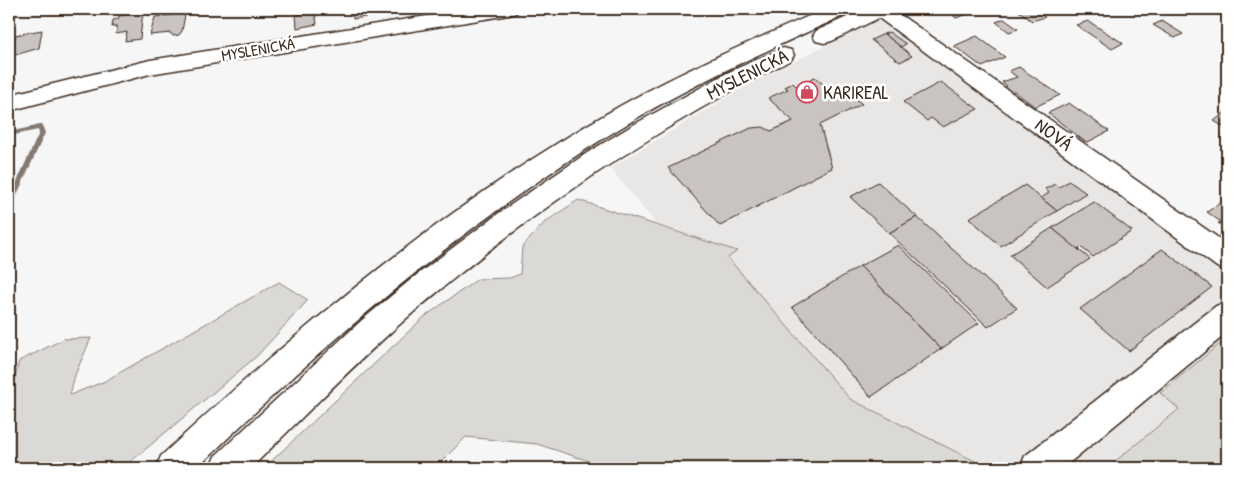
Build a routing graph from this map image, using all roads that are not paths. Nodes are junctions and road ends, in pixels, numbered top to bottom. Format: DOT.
graph roads {
  1 [pos="510,9"];
  2 [pos="842,9"];
  3 [pos="880,9"];
  4 [pos="9,103"];
  5 [pos="609,138"];
  6 [pos="1227,259"];
  7 [pos="1227,315"];
  8 [pos="172,468"];
  9 [pos="227,468"];
  10 [pos="1037,468"];
  1 -- 4 [label="main road, MYSLENICKÁ"];
  2 -- 5 [label="main road, MYSLENICKÁ"];
  3 -- 5 [label="main road, MYSLENICKÁ"];
  3 -- 6 [label="main road, NOVÁ"];
  5 -- 8 [label="main road"];
  5 -- 9 [label="main road"];
  7 -- 10 [label="main road"];
}
